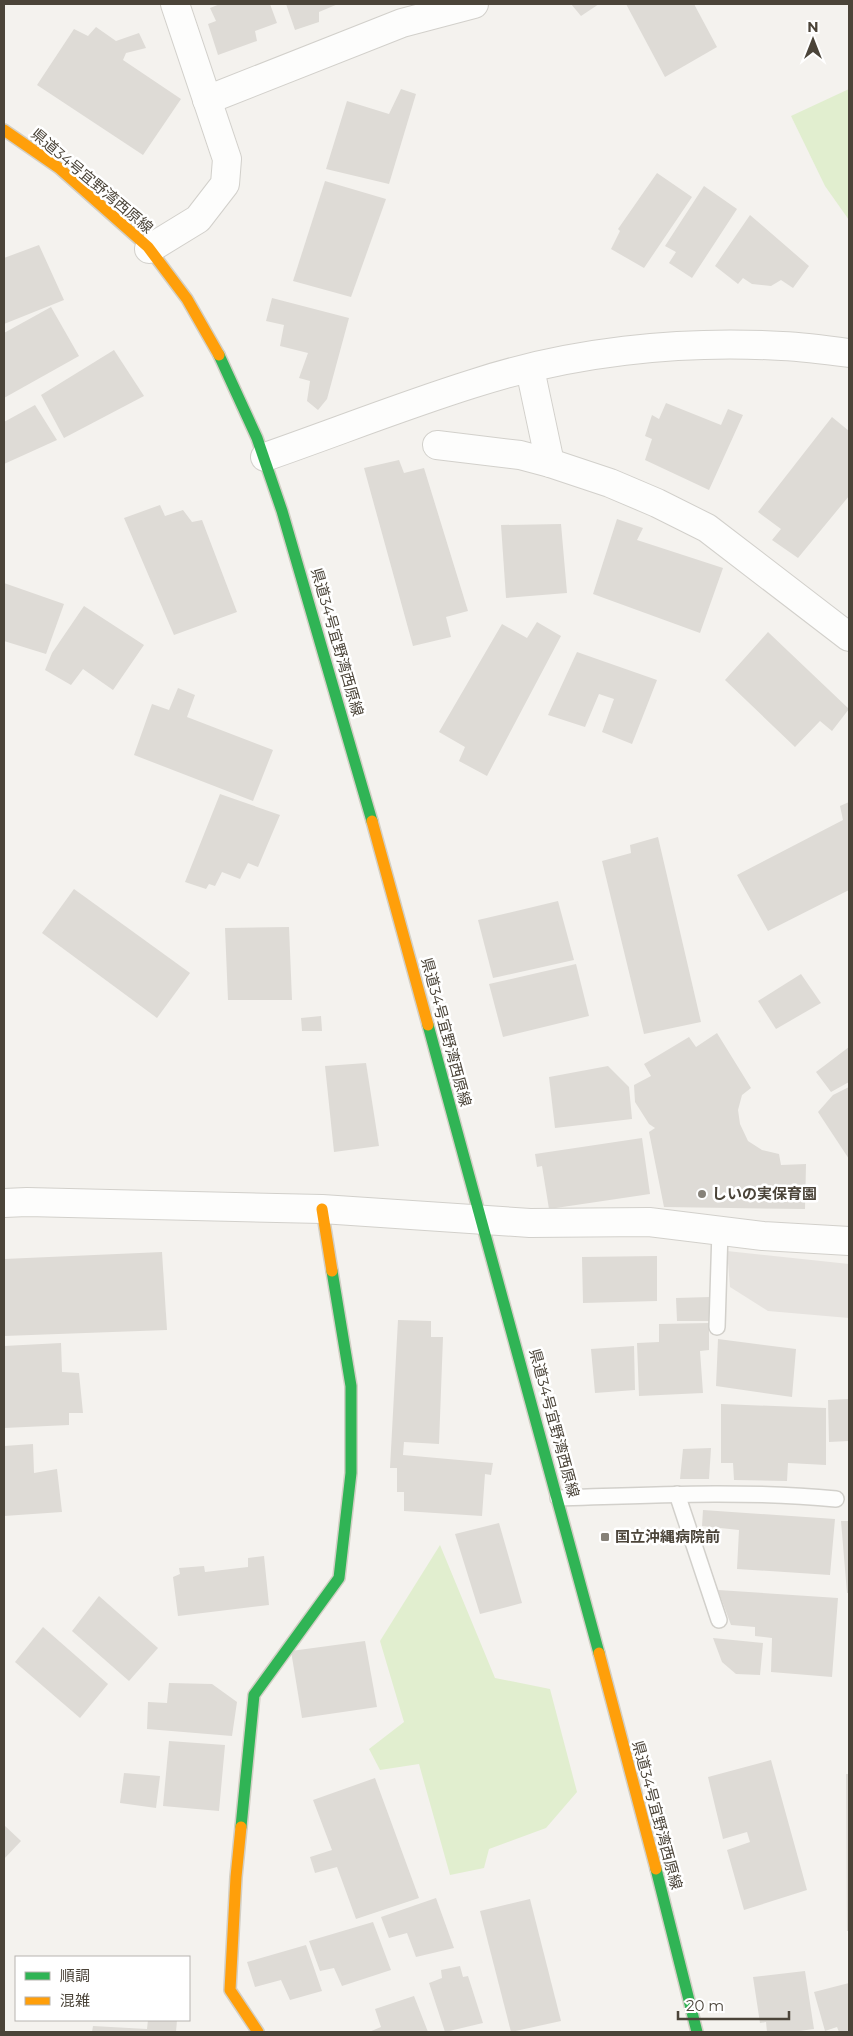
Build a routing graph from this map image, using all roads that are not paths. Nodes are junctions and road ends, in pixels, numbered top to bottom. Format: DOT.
graph roads {
  1 [pos="175,4"];
  2 [pos="474,4"];
  3 [pos="398,13"];
  4 [pos="207,100"];
  5 [pos="4,130"];
  6 [pos="149,249"];
  7 [pos="849,353"];
  8 [pos="530,369"];
  9 [pos="437,445"];
  10 [pos="265,457"];
  11 [pos="550,463"];
  12 [pos="849,637"];
  13 [pos="4,1203"];
  14 [pos="322,1209"];
  15 [pos="482,1220"];
  16 [pos="720,1231"];
  17 [pos="849,1241"];
  18 [pos="717,1327"];
  19 [pos="677,1494"];
  20 [pos="558,1498"];
  21 [pos="836,1498"];
  22 [pos="719,1620"];
  23 [pos="258,2032"];
  24 [pos="697,2032"];
  1 -- 4 [label="street"];
  2 -- 3 [label="street"];
  3 -- 4 [label="street"];
  4 -- 6 [label="street"];
  5 -- 6 [label="main road, 県道34号宜野湾西原線"];
  6 -- 10 [label="main road, 県道34号宜野湾西原線"];
  7 -- 8 [label="street"];
  8 -- 10 [label="street"];
  8 -- 11 [label="street"];
  9 -- 11 [label="street"];
  10 -- 15 [label="main road, 県道34号宜野湾西原線"];
  11 -- 12 [label="street"];
  13 -- 14 [label="street"];
  14 -- 15 [label="street"];
  14 -- 23 [label="main road"];
  15 -- 16 [label="street"];
  15 -- 20 [label="main road, 県道34号宜野湾西原線"];
  16 -- 17 [label="street"];
  16 -- 18 [label="lane"];
  19 -- 20 [label="lane"];
  19 -- 21 [label="lane"];
  19 -- 22 [label="lane"];
  20 -- 24 [label="main road, 県道34号宜野湾西原線"];
}
